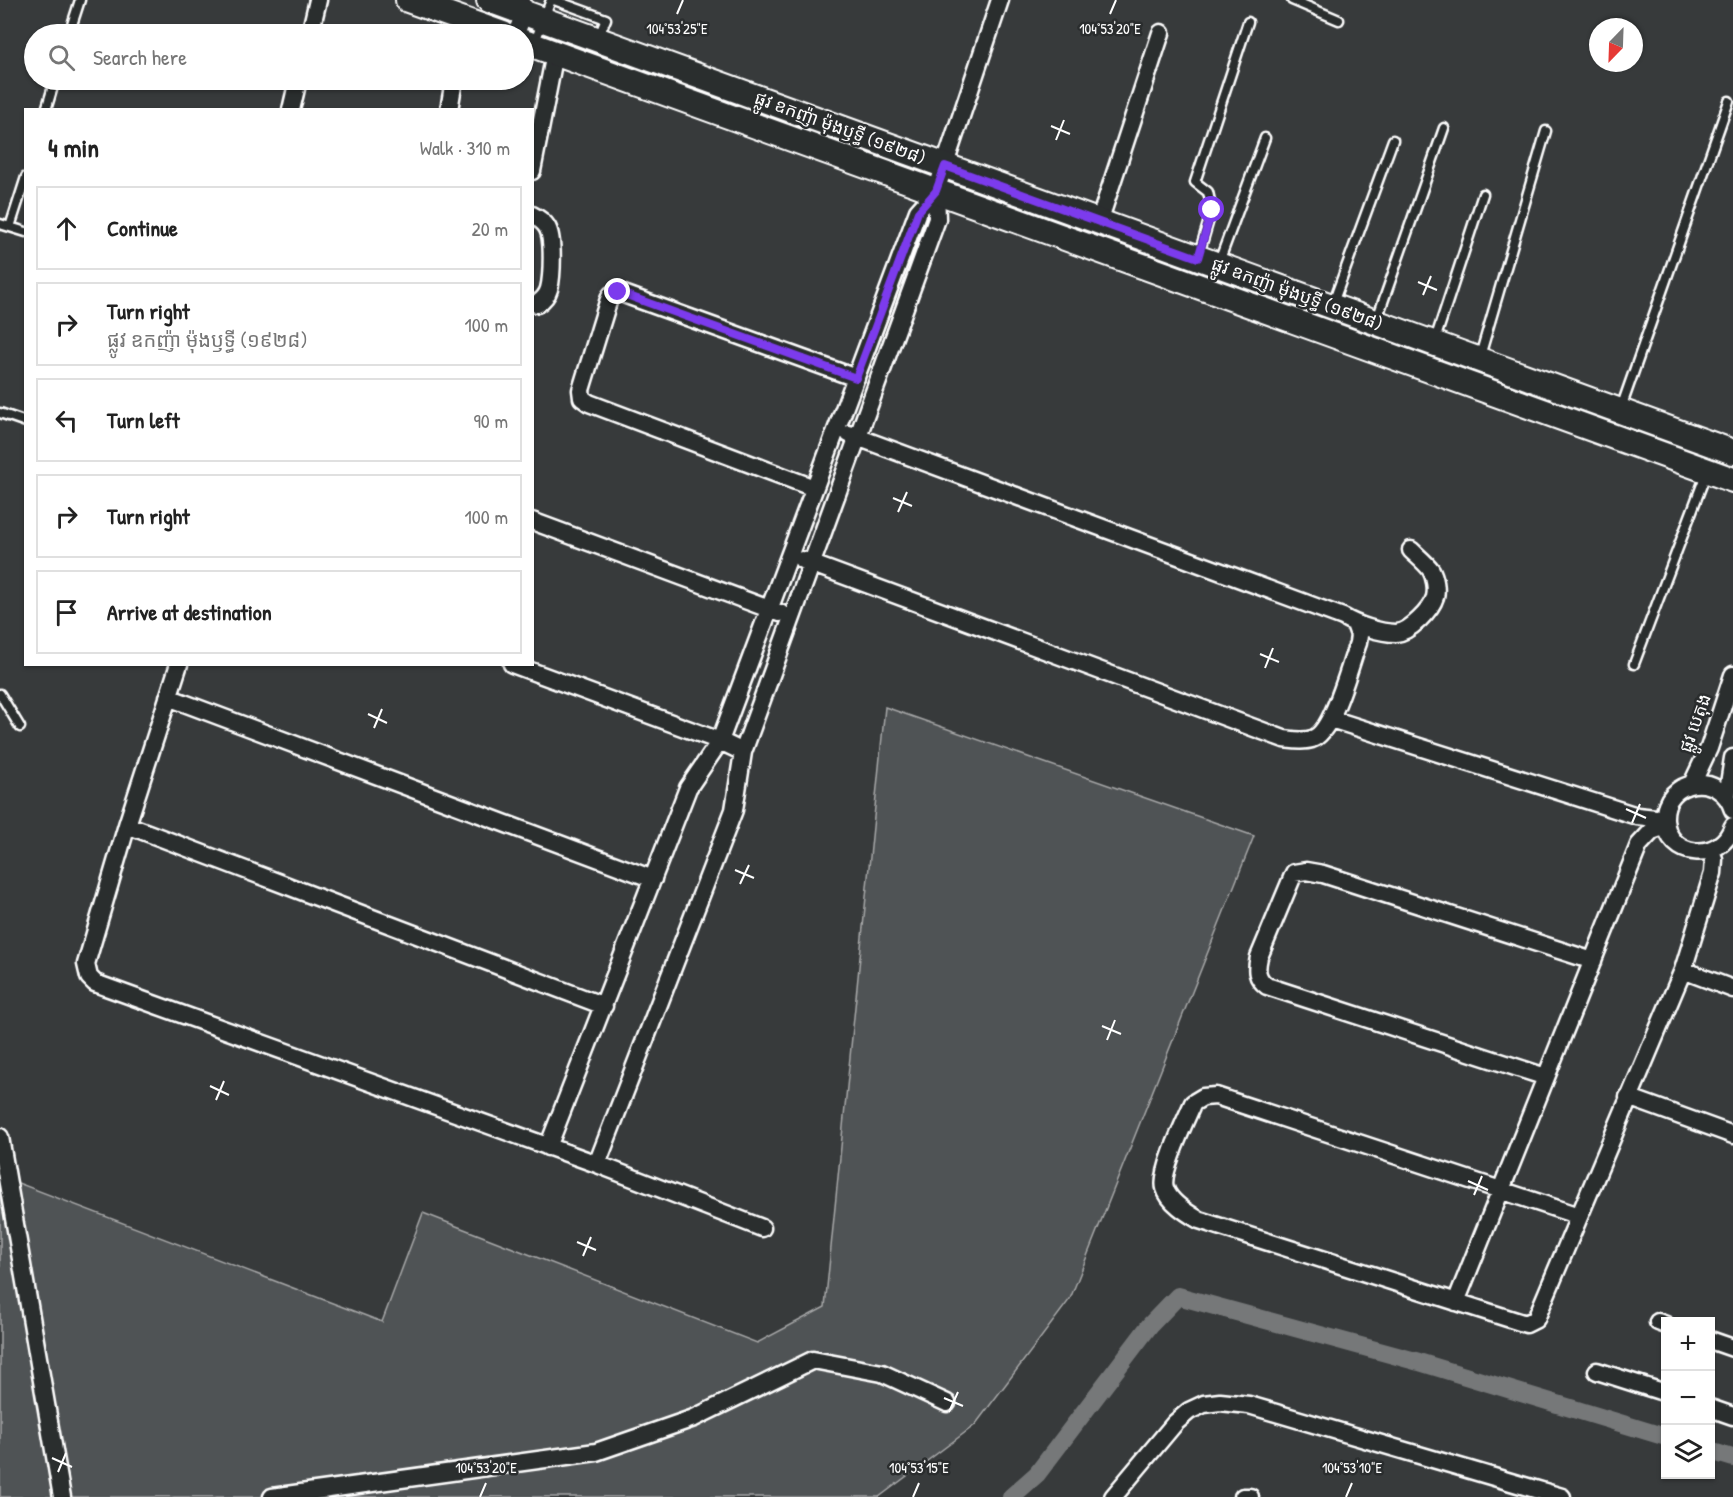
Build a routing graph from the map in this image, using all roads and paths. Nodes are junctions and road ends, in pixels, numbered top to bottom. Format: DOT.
graph roads {
  1 [pos="80,0"];
  2 [pos="318,0"];
  3 [pos="408,0"];
  4 [pos="489,0"];
  5 [pos="1000,0"];
  6 [pos="1292,0"];
  7 [pos="1339,20"];
  8 [pos="1248,22"];
  9 [pos="536,23"];
  10 [pos="72,24"];
  11 [pos="312,24"];
  12 [pos="456,24"];
  13 [pos="1161,33"];
  14 [pos="52,90"];
  15 [pos="296,90"];
  16 [pos="452,90"];
  17 [pos="1729,102"];
  18 [pos="47,108"];
  19 [pos="291,108"];
  20 [pos="449,108"];
  21 [pos="534,108"];
  22 [pos="1444,128"];
  23 [pos="1546,131"];
  24 [pos="1265,138"];
  25 [pos="1393,140"];
  26 [pos="945,166"];
  27 [pos="24,183"];
  28 [pos="936,191"];
  29 [pos="1483,194"];
  30 [pos="534,216"];
  31 [pos="1099,222"];
  32 [pos="0,224"];
  33 [pos="10,227"];
  34 [pos="24,231"];
  35 [pos="1208,261"];
  36 [pos="534,303"];
  37 [pos="1332,306"];
  38 [pos="1376,322"];
  39 [pos="1434,344"];
  40 [pos="1479,360"];
  41 [pos="856,378"];
  42 [pos="1620,411"];
  43 [pos="0,413"];
  44 [pos="24,421"];
  45 [pos="837,429"];
  46 [pos="858,438"];
  47 [pos="1733,452"];
  48 [pos="1707,471"];
  49 [pos="1733,480"];
  50 [pos="814,488"];
  51 [pos="534,522"];
  52 [pos="1411,550"];
  53 [pos="790,555"];
  54 [pos="811,564"];
  55 [pos="770,609"];
  56 [pos="792,617"];
  57 [pos="1355,624"];
  58 [pos="1634,664"];
  59 [pos="178,666"];
  60 [pos="518,666"];
  61 [pos="1733,675"];
  62 [pos="0,694"];
  63 [pos="168,697"];
  64 [pos="1331,719"];
  65 [pos="20,727"];
  66 [pos="720,741"];
  67 [pos="743,752"];
  68 [pos="1733,758"];
  69 [pos="1692,784"];
  70 [pos="1730,804"];
  71 [pos="1666,823"];
  72 [pos="128,825"];
  73 [pos="1731,834"];
  74 [pos="1713,849"];
  75 [pos="653,879"];
  76 [pos="1593,961"];
  77 [pos="1683,970"];
  78 [pos="1733,988"];
  79 [pos="604,1006"];
  80 [pos="1546,1077"];
  81 [pos="1629,1096"];
  82 [pos="1733,1135"];
  83 [pos="0,1137"];
  84 [pos="548,1147"];
  85 [pos="597,1164"];
  86 [pos="1501,1189"];
  87 [pos="1580,1216"];
  88 [pos="762,1228"];
  89 [pos="1456,1302"];
  90 [pos="1715,1342"];
  91 [pos="1733,1348"];
  92 [pos="1597,1371"];
  93 [pos="1661,1392"];
  94 [pos="946,1403"];
  95 [pos="1715,1410"];
  96 [pos="1733,1416"];
  97 [pos="62,1497"];
  98 [pos="272,1497"];
  99 [pos="1113,1497"];
  100 [pos="1243,1497"];
  101 [pos="1250,1497"];
  102 [pos="1562,1497"];
  1 -- 10 [label="lane"];
  2 -- 11 [label="street"];
  3 -- 12 [label="main road"];
  4 -- 9 [label="main road, ផ្លូវ ឧកញ៉ា ម៉ុងឫទ្ធី (១៩២៨)"];
  5 -- 26 [label="street"];
  6 -- 7 [label="lane"];
  8 -- 35 [label="lane"];
  9 -- 21 [label="street"];
  9 -- 26 [label="main road, ផ្លូវ ឧកញ៉ា ម៉ុងឫទ្ធី (១៩២៨)"];
  9 -- 28 [label="main road, ផ្លូវ ឧកញ៉ា ម៉ុងឫទ្ធី (១៩២៨)"];
  13 -- 31 [label="street"];
  14 -- 18 [label="lane"];
  15 -- 19 [label="street"];
  16 -- 20 [label="street"];
  17 -- 42 [label="lane"];
  22 -- 38 [label="lane"];
  23 -- 40 [label="lane"];
  24 -- 35 [label="lane"];
  25 -- 37 [label="lane"];
  26 -- 28 [label="street"];
  26 -- 31 [label="main road, ផ្លូវ ឧកញ៉ា ម៉ុងឫទ្ធី (១៩២៨)"];
  27 -- 33 [label="lane"];
  28 -- 41 [label="street"];
  28 -- 46 [label="street"];
  28 -- 48 [label="main road, ផ្លូវ ឧកញ៉ា ម៉ុងឫទ្ធី (១៩២៨)"];
  29 -- 39 [label="lane"];
  30 -- 36 [label="street"];
  31 -- 35 [label="main road, ផ្លូវ ឧកញ៉ា ម៉ុងឫទ្ធី (១៩២៨)"];
  32 -- 33 [label="lane"];
  33 -- 34 [label="lane"];
  35 -- 37 [label="main road, ផ្លូវ ឧកញ៉ា ម៉ុងឫទ្ធី (១៩២៨)"];
  37 -- 38 [label="main road, ផ្លូវ ឧកញ៉ា ម៉ុងឫទ្ធី (១៩២៨)"];
  38 -- 39 [label="main road, ផ្លូវ ឧកញ៉ា ម៉ុងឫទ្ធី (១៩២៨)"];
  39 -- 40 [label="main road, ផ្លូវ ឧកញ៉ា ម៉ុងឫទ្ធី (១៩២៨)"];
  40 -- 42 [label="main road, ផ្លូវ ឧកញ៉ា ម៉ុងឫទ្ធី (១៩២៨)"];
  41 -- 45 [label="street"];
  41 -- 50 [label="street"];
  42 -- 47 [label="main road, ផ្លូវ ឧកញ៉ា ម៉ុងឫទ្ធី (១៩២៨)"];
  43 -- 44 [label="lane"];
  45 -- 46 [label="street"];
  45 -- 50 [label="street"];
  46 -- 54 [label="street"];
  46 -- 57 [label="street"];
  48 -- 49 [label="main road, ផ្លូវ ឧកញ៉ា ម៉ុងឫទ្ធី (១៩២៨)"];
  48 -- 58 [label="lane"];
  50 -- 53 [label="street"];
  51 -- 55 [label="street"];
  52 -- 57 [label="street"];
  53 -- 54 [label="street"];
  53 -- 55 [label="street"];
  54 -- 56 [label="street"];
  54 -- 64 [label="street"];
  55 -- 56 [label="street"];
  55 -- 66 [label="street"];
  56 -- 67 [label="street"];
  57 -- 64 [label="street"];
  59 -- 63 [label="street"];
  60 -- 66 [label="street"];
  61 -- 69 [label="street, ផ្លូវ បេតុង"];
  62 -- 65 [label="lane"];
  63 -- 72 [label="street"];
  63 -- 75 [label="street"];
  64 -- 71 [label="street"];
  66 -- 67 [label="street"];
  66 -- 75 [label="street"];
  67 -- 85 [label="street"];
  68 -- 70 [label="street"];
  69 -- 70 [label="street"];
  69 -- 71 [label="street"];
  71 -- 74 [label="street"];
  71 -- 76 [label="street"];
  72 -- 79 [label="street"];
  72 -- 84 [label="street"];
  73 -- 74 [label="street"];
  74 -- 77 [label="street"];
  75 -- 79 [label="street"];
  76 -- 80 [label="street"];
  76 -- 80 [label="street"];
  77 -- 78 [label="street"];
  77 -- 81 [label="street"];
  79 -- 84 [label="street"];
  80 -- 86 [label="street"];
  81 -- 82 [label="street"];
  81 -- 87 [label="street"];
  83 -- 97 [label="street"];
  84 -- 85 [label="street"];
  85 -- 88 [label="street"];
  86 -- 87 [label="street"];
  86 -- 89 [label="street"];
  86 -- 89 [label="street"];
  87 -- 89 [label="street"];
  90 -- 91 [label="street"];
  92 -- 93 [label="street"];
  94 -- 98 [label="street"];
  95 -- 96 [label="street"];
  99 -- 102 [label="street"];
  100 -- 101 [label="street"];
}
